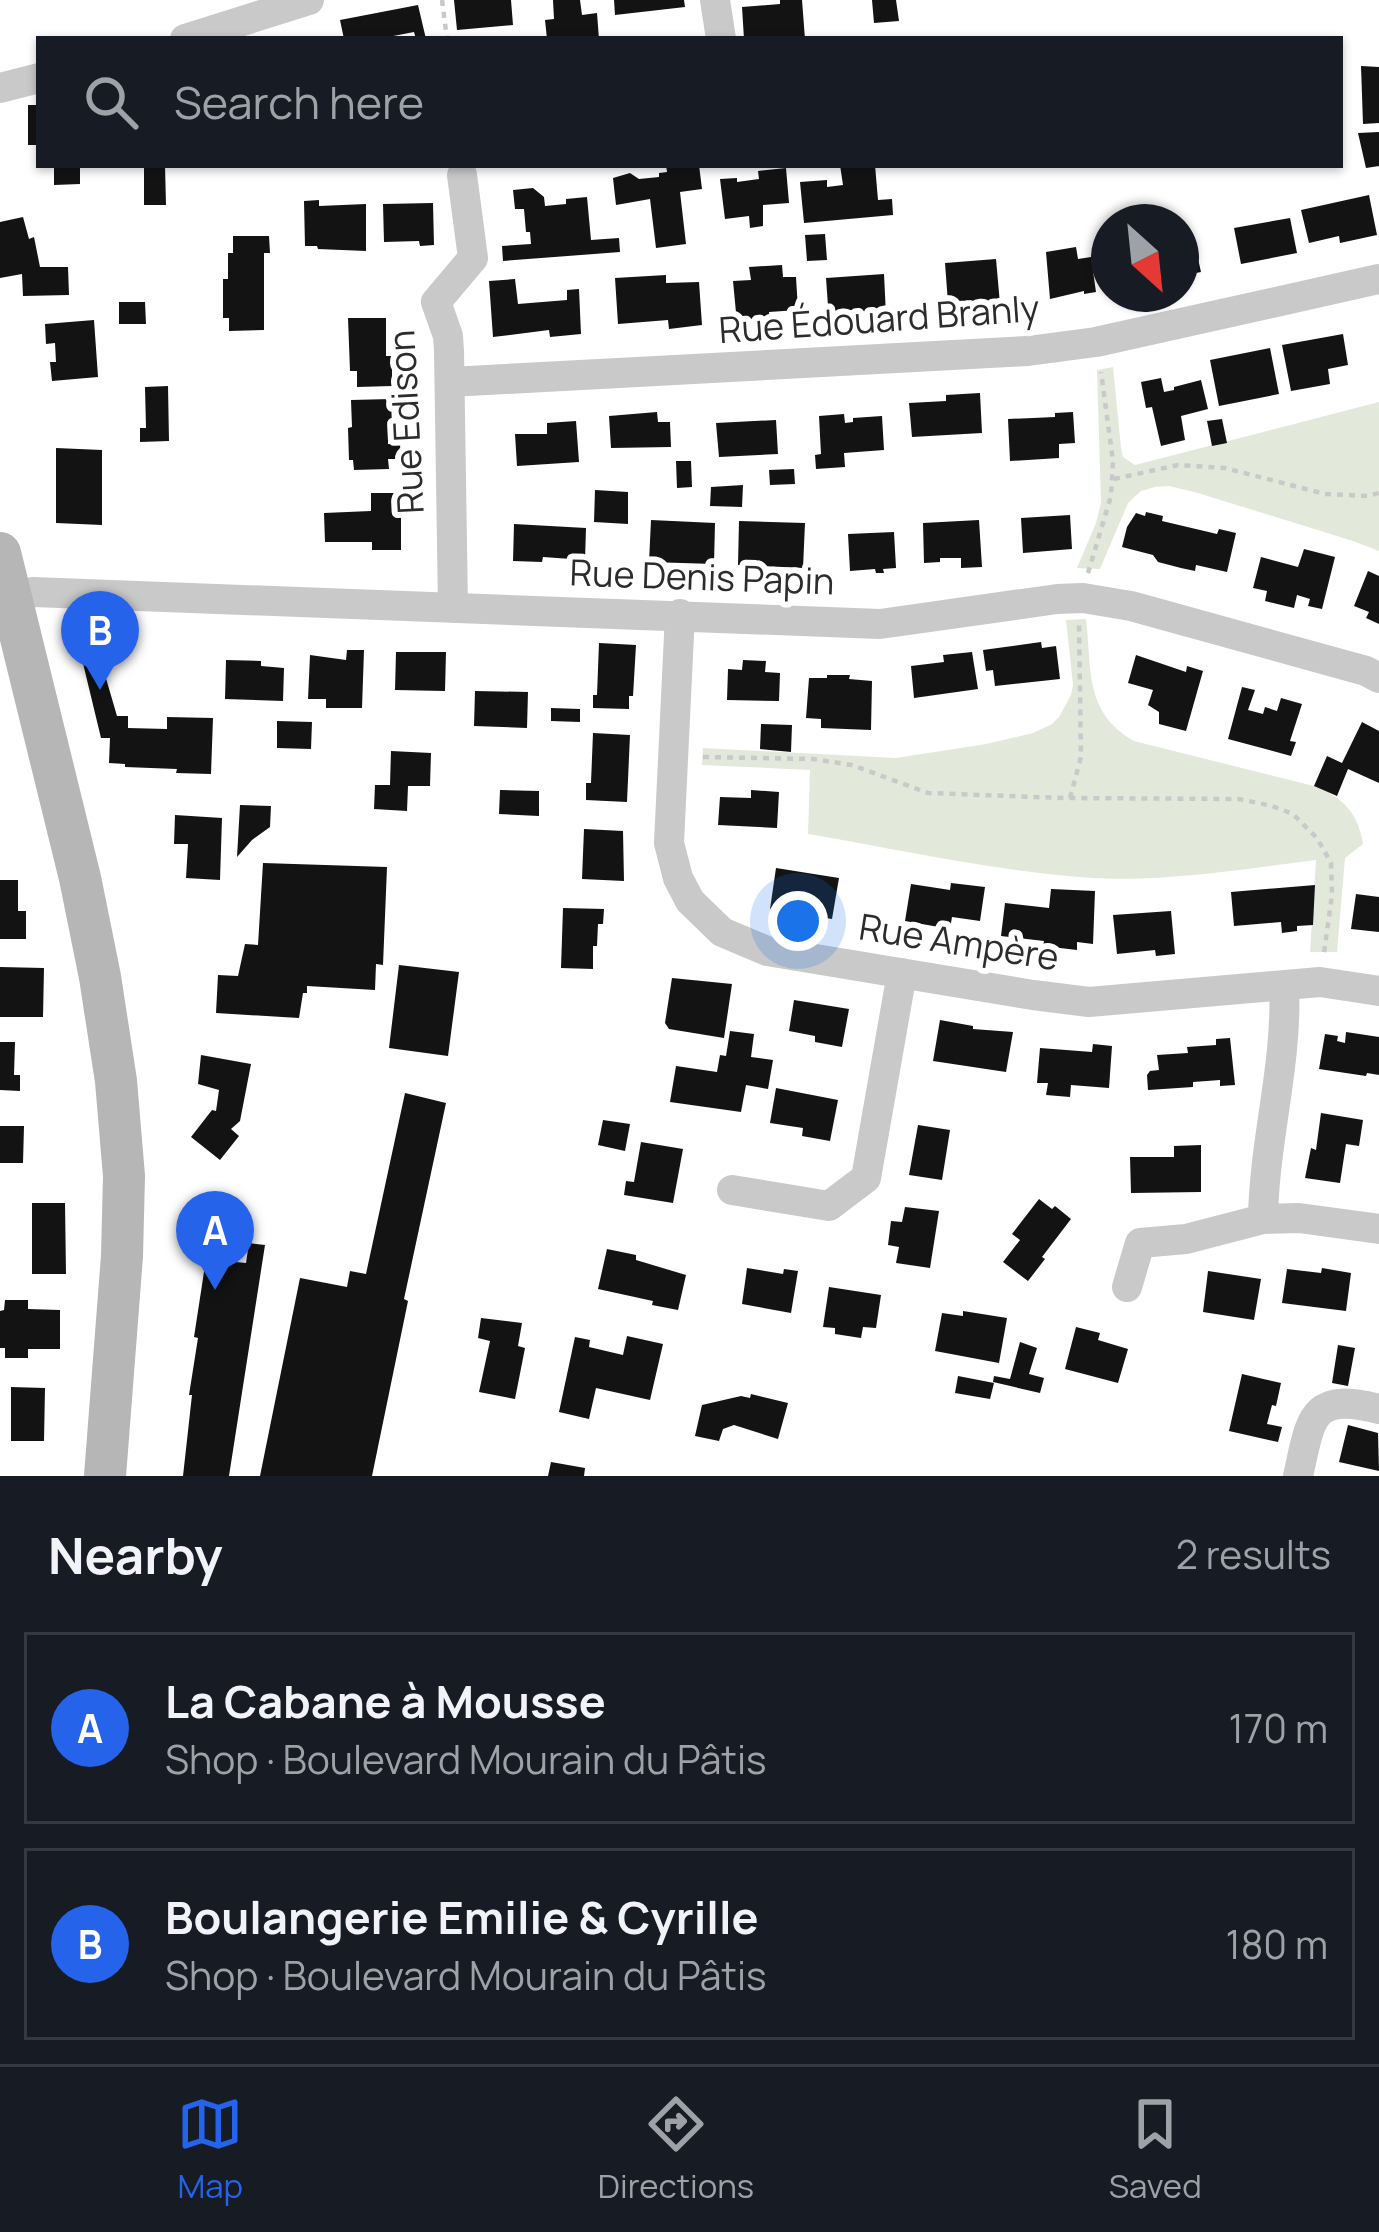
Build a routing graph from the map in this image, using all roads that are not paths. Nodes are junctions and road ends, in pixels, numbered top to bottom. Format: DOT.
graph roads {
  1 [pos="309,0"];
  2 [pos="716,0"];
  3 [pos="195,36"];
  4 [pos="721,36"];
  5 [pos="36,79"];
  6 [pos="0,88"];
  7 [pos="462,175"];
  8 [pos="1379,279"];
  9 [pos="450,382"];
  10 [pos="0,553"];
  11 [pos="10,597"];
  12 [pos="453,608"];
  13 [pos="680,614"];
  14 [pos="1379,677"];
  15 [pos="902,974"];
  16 [pos="1284,985"];
  17 [pos="1379,991"];
  18 [pos="732,1190"];
  19 [pos="1263,1219"];
  20 [pos="1379,1229"];
  21 [pos="1127,1287"];
  22 [pos="1379,1409"];
  23 [pos="105,1476"];
  24 [pos="1298,1476"];
  1 -- 3 [label="street"];
  2 -- 4 [label="street"];
  5 -- 6 [label="street"];
  7 -- 9 [label="street, Rue Edison"];
  8 -- 9 [label="street, Rue Édouard Branly"];
  9 -- 12 [label="street, Rue Edison"];
  10 -- 11 [label="main road"];
  11 -- 12 [label="street, Rue Denis Papin"];
  11 -- 23 [label="main road"];
  12 -- 13 [label="street, Rue Denis Papin"];
  13 -- 14 [label="street, Rue Denis Papin"];
  13 -- 15 [label="street, Rue Ampère"];
  15 -- 16 [label="street, Rue Ampère"];
  15 -- 18 [label="street"];
  16 -- 17 [label="street, Rue Ampère"];
  16 -- 19 [label="street"];
  19 -- 20 [label="street"];
  19 -- 21 [label="street"];
  22 -- 24 [label="street"];
}
